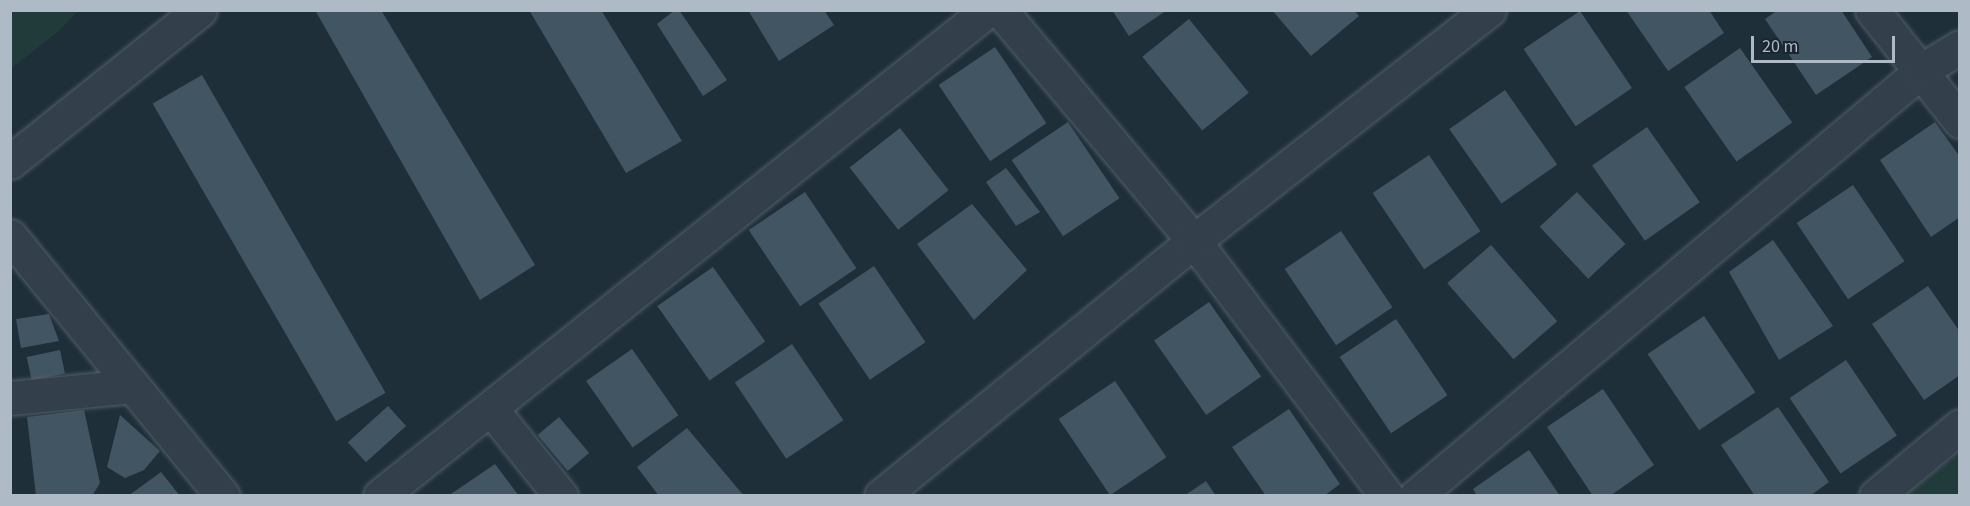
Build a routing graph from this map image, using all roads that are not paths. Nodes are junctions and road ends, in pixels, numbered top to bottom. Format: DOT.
graph roads {
  1 [pos="200,10"];
  2 [pos="988,10"];
  3 [pos="1000,10"];
  4 [pos="1489,10"];
  5 [pos="1872,10"];
  6 [pos="1959,46"];
  7 [pos="1922,70"];
  8 [pos="1959,121"];
  9 [pos="10,162"];
  10 [pos="10,236"];
  11 [pos="1194,241"];
  12 [pos="132,386"];
  13 [pos="10,398"];
  14 [pos="491,409"];
  15 [pos="1959,426"];
  16 [pos="223,495"];
  17 [pos="380,495"];
  18 [pos="561,495"];
  19 [pos="880,495"];
  20 [pos="1387,495"];
  21 [pos="1416,495"];
  22 [pos="1876,495"];
  1 -- 9 [label="street"];
  2 -- 14 [label="street"];
  3 -- 11 [label="street"];
  4 -- 11 [label="street"];
  5 -- 7 [label="street"];
  6 -- 7 [label="street"];
  7 -- 8 [label="street"];
  7 -- 21 [label="street"];
  10 -- 12 [label="street"];
  11 -- 19 [label="street"];
  11 -- 20 [label="street"];
  12 -- 13 [label="street"];
  12 -- 16 [label="street"];
  14 -- 17 [label="street"];
  14 -- 18 [label="street"];
  15 -- 22 [label="street"];
}
